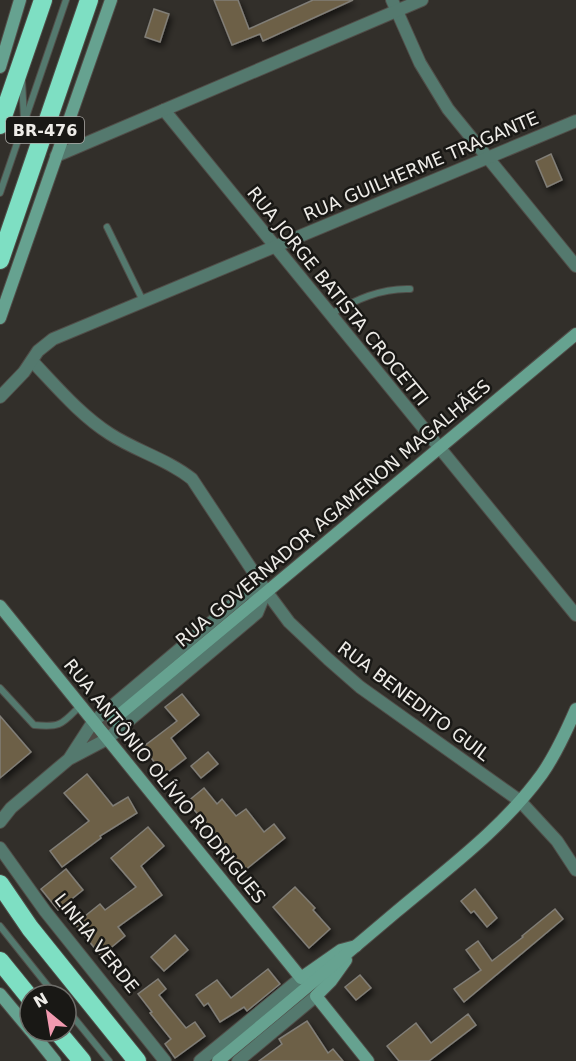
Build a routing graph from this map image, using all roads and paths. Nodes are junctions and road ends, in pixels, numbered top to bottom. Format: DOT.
graph roads {
  1 [pos="20,0"];
  2 [pos="66,0"];
  3 [pos="89,0"];
  4 [pos="111,0"];
  5 [pos="422,0"];
  6 [pos="40,5"];
  7 [pos="394,5"];
  8 [pos="21,64"];
  9 [pos="0,67"];
  10 [pos="164,110"];
  11 [pos="576,121"];
  12 [pos="24,122"];
  13 [pos="0,125"];
  14 [pos="56,156"];
  15 [pos="487,158"];
  16 [pos="0,193"];
  17 [pos="106,227"];
  18 [pos="274,246"];
  19 [pos="0,260"];
  20 [pos="576,266"];
  21 [pos="410,289"];
  22 [pos="143,301"];
  23 [pos="330,314"];
  24 [pos="0,318"];
  25 [pos="576,334"];
  26 [pos="32,361"];
  27 [pos="0,396"];
  28 [pos="439,448"];
  29 [pos="266,591"];
  30 [pos="0,606"];
  31 [pos="576,615"];
  32 [pos="0,688"];
  33 [pos="80,706"];
  34 [pos="576,710"];
  35 [pos="113,720"];
  36 [pos="93,722"];
  37 [pos="107,739"];
  38 [pos="69,759"];
  39 [pos="520,801"];
  40 [pos="5,810"];
  41 [pos="0,822"];
  42 [pos="0,848"];
  43 [pos="576,870"];
  44 [pos="0,884"];
  45 [pos="0,926"];
  46 [pos="356,946"];
  47 [pos="0,961"];
  48 [pos="301,978"];
  49 [pos="18,983"];
  50 [pos="45,983"];
  51 [pos="0,993"];
  52 [pos="316,996"];
  53 [pos="18,1016"];
  54 [pos="78,1023"];
  55 [pos="40,1043"];
  56 [pos="67,1043"];
  57 [pos="55,1061"];
  58 [pos="82,1061"];
  59 [pos="109,1061"];
  60 [pos="137,1061"];
  61 [pos="165,1061"];
  62 [pos="200,1061"];
  63 [pos="218,1061"];
  64 [pos="238,1061"];
  65 [pos="368,1061"];
  1 -- 9 [label="street"];
  2 -- 12 [label="lane"];
  3 -- 19 [label="highway, BR-476"];
  4 -- 14 [label="street"];
  5 -- 7 [label="street"];
  6 -- 8 [label="highway, BR-476"];
  7 -- 10 [label="street"];
  7 -- 15 [label="street"];
  8 -- 12 [label="lane"];
  8 -- 13 [label="highway, BR-476"];
  10 -- 14 [label="street"];
  10 -- 18 [label="street, RUA JORGE BATISTA CROCETTI"];
  11 -- 15 [label="street, RUA GUILHERME TRAGANTE"];
  12 -- 16 [label="lane"];
  14 -- 24 [label="street"];
  15 -- 18 [label="street, RUA GUILHERME TRAGANTE"];
  15 -- 20 [label="street"];
  17 -- 22 [label="lane"];
  18 -- 22 [label="street, RUA GUILHERME TRAGANTE"];
  18 -- 23 [label="street, RUA JORGE BATISTA CROCETTI"];
  21 -- 23 [label="lane"];
  22 -- 26 [label="street, RUA GUILHERME TRAGANTE"];
  23 -- 28 [label="street, RUA JORGE BATISTA CROCETTI"];
  25 -- 28 [label="street, RUA GOVERNADOR AGAMENON MAGALHÃES"];
  26 -- 27 [label="street, RUA GUILHERME TRAGANTE"];
  26 -- 29 [label="street, RUA BENEDITO GUIL"];
  28 -- 29 [label="street, RUA GOVERNADOR AGAMENON MAGALHÃES"];
  28 -- 31 [label="street, RUA JORGE BATISTA CROCETTI"];
  29 -- 35 [label="street, RUA GOVERNADOR AGAMENON MAGALHÃES"];
  29 -- 36 [label="street"];
  29 -- 37 [label="street"];
  29 -- 39 [label="street, RUA BENEDITO GUIL"];
  30 -- 33 [label="street, RUA ANTÔNIO OLÍVIO RODRIGUES"];
  32 -- 33 [label="lane"];
  33 -- 36 [label="street, RUA ANTÔNIO OLÍVIO RODRIGUES"];
  34 -- 39 [label="street"];
  36 -- 37 [label="street, RUA ANTÔNIO OLÍVIO RODRIGUES"];
  36 -- 38 [label="street"];
  37 -- 38 [label="street"];
  37 -- 48 [label="street, RUA ANTÔNIO OLÍVIO RODRIGUES"];
  38 -- 40 [label="street"];
  39 -- 43 [label="street, RUA BENEDITO GUIL"];
  39 -- 46 [label="street"];
  40 -- 41 [label="street"];
  42 -- 61 [label="street, LINHA VERDE"];
  44 -- 60 [label="highway"];
  45 -- 50 [label="lane"];
  46 -- 48 [label="street"];
  46 -- 52 [label="street"];
  46 -- 63 [label="street"];
  47 -- 49 [label="highway"];
  48 -- 62 [label="street"];
  51 -- 53 [label="street"];
  52 -- 64 [label="street"];
  52 -- 65 [label="street"];
  54 -- 59 [label="lane"];
  55 -- 57 [label="street"];
  56 -- 58 [label="highway"];
}
